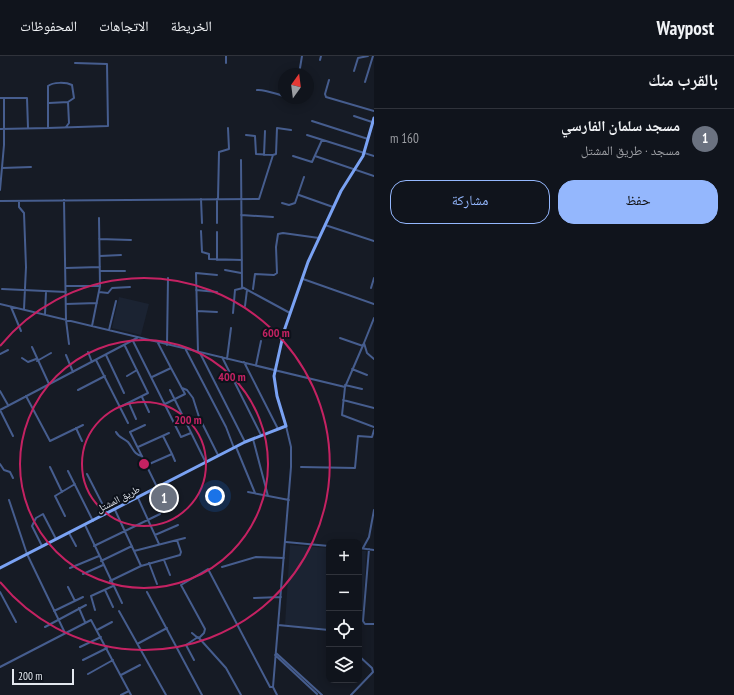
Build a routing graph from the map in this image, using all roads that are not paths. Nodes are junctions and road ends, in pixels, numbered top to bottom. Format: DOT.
graph roads {
  1 [pos="226,56"];
  2 [pos="302,56"];
  3 [pos="321,56"];
  4 [pos="368,56"];
  5 [pos="372,56"];
  6 [pos="320,60"];
  7 [pos="75,63"];
  8 [pos="226,64"];
  9 [pos="300,68"];
  10 [pos="354,71"];
  11 [pos="329,80"];
  12 [pos="365,82"];
  13 [pos="257,90"];
  14 [pos="278,95"];
  15 [pos="0,98"];
  16 [pos="4,98"];
  17 [pos="68,102"];
  18 [pos="49,103"];
  19 [pos="374,111"];
  20 [pos="354,116"];
  21 [pos="373,120"];
  22 [pos="312,121"];
  23 [pos="28,128"];
  24 [pos="48,128"];
  25 [pos="66,128"];
  26 [pos="228,128"];
  27 [pos="0,129"];
  28 [pos="4,129"];
  29 [pos="291,130"];
  30 [pos="265,131"];
  31 [pos="307,135"];
  32 [pos="246,136"];
  33 [pos="368,139"];
  34 [pos="322,140"];
  35 [pos="364,152"];
  36 [pos="264,155"];
  37 [pos="273,155"];
  38 [pos="293,156"];
  39 [pos="315,156"];
  40 [pos="374,156"];
  41 [pos="241,160"];
  42 [pos="31,167"];
  43 [pos="2,168"];
  44 [pos="354,169"];
  45 [pos="374,176"];
  46 [pos="1,177"];
  47 [pos="304,177"];
  48 [pos="0,190"];
  49 [pos="299,195"];
  50 [pos="201,199"];
  51 [pos="218,199"];
  52 [pos="240,199"];
  53 [pos="64,200"];
  54 [pos="0,201"];
  55 [pos="19,201"];
  56 [pos="282,203"];
  57 [pos="333,207"];
  58 [pos="241,215"];
  59 [pos="273,217"];
  60 [pos="99,218"];
  61 [pos="202,223"];
  62 [pos="217,223"];
  63 [pos="325,225"];
  64 [pos="201,231"];
  65 [pos="217,232"];
  66 [pos="319,238"];
  67 [pos="99,239"];
  68 [pos="131,240"];
  69 [pos="374,240"];
  70 [pos="122,255"];
  71 [pos="100,256"];
  72 [pos="217,260"];
  73 [pos="242,260"];
  74 [pos="66,268"];
  75 [pos="100,269"];
  76 [pos="225,270"];
  77 [pos="125,271"];
  78 [pos="242,273"];
  79 [pos="217,275"];
  80 [pos="168,278"];
  81 [pos="302,278"];
  82 [pos="374,278"];
  83 [pos="66,286"];
  84 [pos="100,286"];
  85 [pos="130,287"];
  86 [pos="243,288"];
  87 [pos="371,288"];
  88 [pos="2,289"];
  89 [pos="253,289"];
  90 [pos="196,290"];
  91 [pos="247,290"];
  92 [pos="25,291"];
  93 [pos="46,292"];
  94 [pos="66,292"];
  95 [pos="99,292"];
  96 [pos="216,292"];
  97 [pos="116,302"];
  98 [pos="97,303"];
  99 [pos="0,304"];
  100 [pos="66,304"];
  101 [pos="374,304"];
  102 [pos="245,306"];
  103 [pos="11,307"];
  104 [pos="24,310"];
  105 [pos="197,311"];
  106 [pos="217,312"];
  107 [pos="233,313"];
  108 [pos="290,313"];
  109 [pos="45,314"];
  110 [pos="374,318"];
  111 [pos="66,320"];
  112 [pos="92,326"];
  113 [pos="231,328"];
  114 [pos="109,330"];
  115 [pos="21,331"];
  116 [pos="138,338"];
  117 [pos="340,338"];
  118 [pos="133,341"];
  119 [pos="261,341"];
  120 [pos="158,343"];
  121 [pos="69,344"];
  122 [pos="364,344"];
  123 [pos="167,345"];
  124 [pos="125,346"];
  125 [pos="32,347"];
  126 [pos="8,350"];
  127 [pos="186,350"];
  128 [pos="88,352"];
  129 [pos="51,353"];
  130 [pos="199,353"];
  131 [pos="0,354"];
  132 [pos="66,355"];
  133 [pos="106,355"];
  134 [pos="22,358"];
  135 [pos="222,358"];
  136 [pos="227,359"];
  137 [pos="374,359"];
  138 [pos="37,360"];
  139 [pos="96,360"];
  140 [pos="92,362"];
  141 [pos="244,362"];
  142 [pos="256,365"];
  143 [pos="171,368"];
  144 [pos="352,368"];
  145 [pos="274,369"];
  146 [pos="137,370"];
  147 [pos="73,372"];
  148 [pos="366,375"];
  149 [pos="105,376"];
  150 [pos="127,376"];
  151 [pos="152,377"];
  152 [pos="49,384"];
  153 [pos="345,386"];
  154 [pos="182,388"];
  155 [pos="362,389"];
  156 [pos="78,390"];
  157 [pos="170,390"];
  158 [pos="0,391"];
  159 [pos="124,393"];
  160 [pos="26,396"];
  161 [pos="142,397"];
  162 [pos="175,400"];
  163 [pos="343,400"];
  164 [pos="129,403"];
  165 [pos="165,404"];
  166 [pos="8,405"];
  167 [pos="120,407"];
  168 [pos="374,408"];
  169 [pos="0,410"];
  170 [pos="150,412"];
  171 [pos="136,419"];
  172 [pos="374,422"];
  173 [pos="128,423"];
  174 [pos="83,425"];
  175 [pos="145,425"];
  176 [pos="286,426"];
  177 [pos="76,428"];
  178 [pos="374,428"];
  179 [pos="278,429"];
  180 [pos="116,432"];
  181 [pos="169,433"];
  182 [pos="191,433"];
  183 [pos="261,435"];
  184 [pos="13,436"];
  185 [pos="163,436"];
  186 [pos="253,438"];
  187 [pos="82,441"];
  188 [pos="245,442"];
  189 [pos="138,447"];
  190 [pos="235,447"];
  191 [pos="172,454"];
  192 [pos="142,456"];
  193 [pos="218,456"];
  194 [pos="175,461"];
  195 [pos="206,463"];
  196 [pos="0,464"];
  197 [pos="147,465"];
  198 [pos="50,467"];
  199 [pos="301,467"];
  200 [pos="68,471"];
  201 [pos="86,474"];
  202 [pos="13,478"];
  203 [pos="75,484"];
  204 [pos="158,488"];
  205 [pos="62,492"];
  206 [pos="248,492"];
  207 [pos="255,493"];
  208 [pos="268,496"];
  209 [pos="138,498"];
  210 [pos="8,500"];
  211 [pos="289,500"];
  212 [pos="115,510"];
  213 [pos="374,510"];
  214 [pos="107,514"];
  215 [pos="160,514"];
  216 [pos="65,516"];
  217 [pos="148,520"];
  218 [pos="93,521"];
  219 [pos="85,525"];
  220 [pos="178,525"];
  221 [pos="125,531"];
  222 [pos="69,533"];
  223 [pos="155,535"];
  224 [pos="185,538"];
  225 [pos="56,539"];
  226 [pos="177,540"];
  227 [pos="286,542"];
  228 [pos="159,544"];
  229 [pos="42,546"];
  230 [pos="76,546"];
  231 [pos="94,546"];
  232 [pos="132,546"];
  233 [pos="326,546"];
  234 [pos="363,548"];
  235 [pos="368,549"];
  236 [pos="134,550"];
  237 [pos="374,550"];
  238 [pos="27,554"];
  239 [pos="99,556"];
  240 [pos="284,558"];
  241 [pos="164,560"];
  242 [pos="101,561"];
  243 [pos="148,563"];
  244 [pos="103,565"];
  245 [pos="140,566"];
  246 [pos="222,567"];
  247 [pos="0,568"];
  248 [pos="70,568"];
  249 [pos="83,574"];
  250 [pos="170,575"];
  251 [pos="110,581"];
  252 [pos="158,584"];
  253 [pos="113,586"];
  254 [pos="68,587"];
  255 [pos="105,590"];
  256 [pos="0,592"];
  257 [pos="147,592"];
  258 [pos="83,597"];
  259 [pos="281,597"];
  260 [pos="254,598"];
  261 [pos="75,601"];
  262 [pos="122,603"];
  263 [pos="86,605"];
  264 [pos="113,607"];
  265 [pos="79,608"];
  266 [pos="95,610"];
  267 [pos="119,610"];
  268 [pos="54,611"];
  269 [pos="58,619"];
  270 [pos="16,622"];
  271 [pos="85,622"];
  272 [pos="112,622"];
  273 [pos="374,624"];
  274 [pos="278,625"];
  275 [pos="45,627"];
  276 [pos="167,628"];
  277 [pos="97,630"];
  278 [pos="326,630"];
  279 [pos="65,633"];
  280 [pos="192,633"];
  281 [pos="101,637"];
  282 [pos="198,638"];
  283 [pos="139,643"];
  284 [pos="80,647"];
  285 [pos="107,648"];
  286 [pos="275,654"];
  287 [pos="362,659"];
  288 [pos="83,660"];
  289 [pos="113,660"];
  290 [pos="194,660"];
  291 [pos="140,665"];
  292 [pos="0,667"];
  293 [pos="88,674"];
  294 [pos="121,675"];
  295 [pos="273,688"];
  296 [pos="129,691"];
  297 [pos="317,694"];
  298 [pos="121,695"];
  299 [pos="131,695"];
  300 [pos="166,695"];
  301 [pos="202,695"];
  302 [pos="241,695"];
  303 [pos="277,695"];
  304 [pos="322,695"];
  305 [pos="351,695"];
  1 -- 8 [label="street"];
  2 -- 9 [label="street"];
  3 -- 6 [label="street"];
  4 -- 10 [label="street"];
  5 -- 12 [label="street"];
  7 -- 25 [label="street"];
  11 -- 19 [label="street"];
  13 -- 14 [label="street"];
  15 -- 16 [label="street"];
  16 -- 23 [label="street"];
  16 -- 28 [label="street"];
  17 -- 18 [label="street"];
  17 -- 18 [label="street"];
  17 -- 25 [label="street"];
  18 -- 24 [label="street"];
  20 -- 21 [label="street"];
  21 -- 33 [label="main road"];
  22 -- 33 [label="street"];
  23 -- 24 [label="street"];
  23 -- 28 [label="street"];
  24 -- 25 [label="street"];
  26 -- 51 [label="street"];
  27 -- 28 [label="street"];
  28 -- 43 [label="street"];
  29 -- 37 [label="street"];
  30 -- 36 [label="street"];
  31 -- 34 [label="street"];
  32 -- 36 [label="street"];
  33 -- 35 [label="main road"];
  34 -- 35 [label="street"];
  34 -- 39 [label="street"];
  35 -- 40 [label="street"];
  35 -- 44 [label="main road"];
  36 -- 37 [label="street"];
  37 -- 52 [label="street"];
  38 -- 39 [label="street"];
  39 -- 44 [label="street"];
  41 -- 52 [label="street"];
  42 -- 43 [label="street"];
  43 -- 46 [label="street"];
  44 -- 45 [label="street"];
  44 -- 57 [label="main road"];
  46 -- 48 [label="street"];
  47 -- 49 [label="street"];
  49 -- 56 [label="street"];
  49 -- 57 [label="street"];
  50 -- 51 [label="street"];
  50 -- 53 [label="street"];
  50 -- 61 [label="street"];
  51 -- 52 [label="street"];
  51 -- 62 [label="street"];
  52 -- 58 [label="street"];
  53 -- 55 [label="street"];
  53 -- 74 [label="street"];
  54 -- 55 [label="street"];
  55 -- 92 [label="street"];
  57 -- 63 [label="main road"];
  58 -- 59 [label="street"];
  58 -- 73 [label="street"];
  60 -- 67 [label="street"];
  63 -- 66 [label="main road"];
  63 -- 69 [label="street"];
  64 -- 72 [label="street"];
  65 -- 72 [label="street"];
  66 -- 81 [label="main road"];
  66 -- 89 [label="street"];
  67 -- 68 [label="street"];
  67 -- 71 [label="street"];
  70 -- 71 [label="street"];
  71 -- 75 [label="street"];
  72 -- 73 [label="street"];
  73 -- 78 [label="street"];
  74 -- 75 [label="street"];
  74 -- 83 [label="street"];
  75 -- 77 [label="street"];
  75 -- 84 [label="street"];
  76 -- 78 [label="street"];
  78 -- 86 [label="street"];
  79 -- 90 [label="street"];
  80 -- 123 [label="street"];
  81 -- 101 [label="street"];
  81 -- 108 [label="main road"];
  82 -- 87 [label="street"];
  83 -- 84 [label="street"];
  83 -- 94 [label="street"];
  84 -- 95 [label="street"];
  85 -- 95 [label="street"];
  86 -- 91 [label="street"];
  86 -- 107 [label="street"];
  88 -- 92 [label="street"];
  90 -- 96 [label="street"];
  90 -- 105 [label="street"];
  91 -- 102 [label="street"];
  91 -- 108 [label="street"];
  92 -- 93 [label="street"];
  92 -- 104 [label="street"];
  93 -- 94 [label="street"];
  93 -- 109 [label="street"];
  94 -- 100 [label="street"];
  95 -- 98 [label="street"];
  97 -- 114 [label="street"];
  98 -- 100 [label="street"];
  98 -- 112 [label="street"];
  99 -- 103 [label="street"];
  100 -- 111 [label="street"];
  103 -- 104 [label="street"];
  103 -- 115 [label="street"];
  104 -- 109 [label="street"];
  105 -- 106 [label="street"];
  105 -- 130 [label="street"];
  108 -- 145 [label="main road"];
  109 -- 111 [label="street"];
  110 -- 122 [label="street"];
  111 -- 112 [label="street"];
  111 -- 121 [label="street"];
  112 -- 114 [label="street"];
  113 -- 136 [label="street"];
  114 -- 116 [label="street"];
  116 -- 118 [label="street"];
  116 -- 120 [label="street"];
  117 -- 122 [label="street"];
  118 -- 124 [label="street"];
  118 -- 151 [label="street"];
  119 -- 142 [label="street"];
  120 -- 123 [label="street"];
  120 -- 143 [label="street"];
  122 -- 137 [label="street"];
  122 -- 144 [label="street"];
  123 -- 127 [label="street"];
  124 -- 133 [label="street"];
  124 -- 146 [label="street"];
  125 -- 138 [label="street"];
  126 -- 131 [label="street"];
  127 -- 130 [label="street"];
  127 -- 190 [label="street"];
  128 -- 140 [label="street"];
  129 -- 138 [label="street"];
  130 -- 135 [label="street"];
  130 -- 188 [label="street"];
  132 -- 147 [label="street"];
  133 -- 139 [label="street"];
  133 -- 159 [label="street"];
  134 -- 138 [label="street"];
  135 -- 136 [label="street"];
  135 -- 183 [label="street"];
  136 -- 141 [label="street"];
  138 -- 152 [label="street"];
  139 -- 140 [label="street"];
  139 -- 149 [label="street"];
  140 -- 147 [label="street"];
  141 -- 142 [label="street"];
  141 -- 179 [label="street"];
  142 -- 145 [label="street"];
  143 -- 151 [label="street"];
  143 -- 154 [label="street"];
  144 -- 148 [label="street"];
  144 -- 153 [label="street"];
  145 -- 153 [label="street"];
  145 -- 176 [label="main road"];
  146 -- 150 [label="street"];
  146 -- 161 [label="street"];
  147 -- 152 [label="street"];
  149 -- 156 [label="street"];
  149 -- 167 [label="street"];
  151 -- 165 [label="street"];
  152 -- 160 [label="street"];
  153 -- 155 [label="street"];
  153 -- 163 [label="street"];
  154 -- 162 [label="street"];
  154 -- 193 [label="street"];
  157 -- 162 [label="street"];
  158 -- 166 [label="street"];
  160 -- 166 [label="street"];
  160 -- 177 [label="street"];
  161 -- 164 [label="street"];
  161 -- 170 [label="street"];
  162 -- 165 [label="street"];
  162 -- 182 [label="street"];
  163 -- 168 [label="street"];
  163 -- 178 [label="street"];
  164 -- 167 [label="street"];
  164 -- 171 [label="street"];
  165 -- 182 [label="street"];
  166 -- 169 [label="street"];
  167 -- 173 [label="street"];
  169 -- 184 [label="street"];
  172 -- 178 [label="street"];
  174 -- 177 [label="street"];
  175 -- 189 [label="street"];
  176 -- 179 [label="main road, طريق المشتل"];
  176 -- 211 [label="street"];
  177 -- 187 [label="street"];
  178 -- 199 [label="street"];
  179 -- 183 [label="main road, طريق المشتل"];
  180 -- 192 [label="street"];
  181 -- 185 [label="street"];
  182 -- 195 [label="street"];
  183 -- 186 [label="main road, طريق المشتل"];
  185 -- 189 [label="street"];
  185 -- 191 [label="street"];
  186 -- 188 [label="main road, طريق المشتل"];
  186 -- 208 [label="street"];
  188 -- 190 [label="main road, طريق المشتل"];
  189 -- 192 [label="street"];
  190 -- 193 [label="main road, طريق المشتل"];
  190 -- 207 [label="street"];
  191 -- 194 [label="street"];
  191 -- 197 [label="street"];
  192 -- 197 [label="street"];
  193 -- 195 [label="main road, طريق المشتل"];
  195 -- 204 [label="main road, طريق المشتل"];
  196 -- 202 [label="street"];
  197 -- 204 [label="street"];
  198 -- 205 [label="street"];
  200 -- 203 [label="street"];
  201 -- 214 [label="street"];
  203 -- 205 [label="street"];
  203 -- 218 [label="street"];
  204 -- 209 [label="main road, طريق المشتل"];
  205 -- 216 [label="street"];
  206 -- 207 [label="street"];
  207 -- 208 [label="street"];
  208 -- 211 [label="street"];
  209 -- 212 [label="main road, طريق المشتل"];
  209 -- 217 [label="street"];
  210 -- 238 [label="street"];
  211 -- 227 [label="street"];
  212 -- 214 [label="main road, طريق المشتل"];
  212 -- 221 [label="street"];
  213 -- 234 [label="street"];
  214 -- 218 [label="main road, طريق المشتل"];
  215 -- 217 [label="street"];
  217 -- 221 [label="street"];
  217 -- 223 [label="street"];
  218 -- 219 [label="main road, طريق المشتل"];
  219 -- 222 [label="main road, طريق المشتل"];
  219 -- 231 [label="street"];
  220 -- 223 [label="street"];
  221 -- 231 [label="street"];
  221 -- 232 [label="street"];
  222 -- 225 [label="main road, طريق المشتل"];
  222 -- 230 [label="street"];
  223 -- 228 [label="street"];
  224 -- 226 [label="street"];
  225 -- 229 [label="main road, طريق المشتل"];
  225 -- 229 [label="street"];
  226 -- 228 [label="street"];
  226 -- 241 [label="street"];
  227 -- 233 [label="street"];
  227 -- 240 [label="street"];
  228 -- 236 [label="street"];
  229 -- 238 [label="main road, طريق المشتل"];
  231 -- 239 [label="street"];
  232 -- 236 [label="street"];
  232 -- 242 [label="street"];
  234 -- 235 [label="street"];
  235 -- 237 [label="street"];
  235 -- 273 [label="street"];
  236 -- 245 [label="street"];
  238 -- 247 [label="main road, طريق المشتل"];
  238 -- 268 [label="street"];
  239 -- 242 [label="street"];
  239 -- 248 [label="street"];
  240 -- 246 [label="street"];
  240 -- 259 [label="street"];
  241 -- 243 [label="street"];
  241 -- 250 [label="street"];
  242 -- 244 [label="street"];
  243 -- 245 [label="street"];
  243 -- 252 [label="street"];
  244 -- 249 [label="street"];
  244 -- 251 [label="street"];
  245 -- 251 [label="street"];
  251 -- 253 [label="street"];
  253 -- 255 [label="street"];
  253 -- 262 [label="street"];
  254 -- 261 [label="street"];
  255 -- 264 [label="street"];
  255 -- 266 [label="street"];
  256 -- 270 [label="street"];
  257 -- 276 [label="street"];
  258 -- 261 [label="street"];
  259 -- 260 [label="street"];
  259 -- 274 [label="street"];
  261 -- 268 [label="street"];
  263 -- 265 [label="street"];
  265 -- 269 [label="street"];
  265 -- 271 [label="street"];
  267 -- 283 [label="street"];
  268 -- 269 [label="street"];
  269 -- 275 [label="street"];
  269 -- 279 [label="street"];
  271 -- 277 [label="street"];
  271 -- 279 [label="street"];
  272 -- 277 [label="street"];
  274 -- 278 [label="street"];
  274 -- 286 [label="street"];
  276 -- 283 [label="street"];
  276 -- 301 [label="street"];
  277 -- 281 [label="street"];
  279 -- 292 [label="street"];
  280 -- 282 [label="street"];
  281 -- 284 [label="street"];
  281 -- 285 [label="street"];
  282 -- 290 [label="street"];
  282 -- 295 [label="street"];
  282 -- 302 [label="street"];
  283 -- 300 [label="street"];
  285 -- 288 [label="street"];
  285 -- 289 [label="street"];
  286 -- 295 [label="street"];
  286 -- 297 [label="street"];
  286 -- 304 [label="street"];
  287 -- 305 [label="street"];
  289 -- 293 [label="street"];
  289 -- 294 [label="street"];
  291 -- 294 [label="street"];
  294 -- 296 [label="street"];
  295 -- 303 [label="street"];
  296 -- 298 [label="street"];
  296 -- 299 [label="street"];
}
